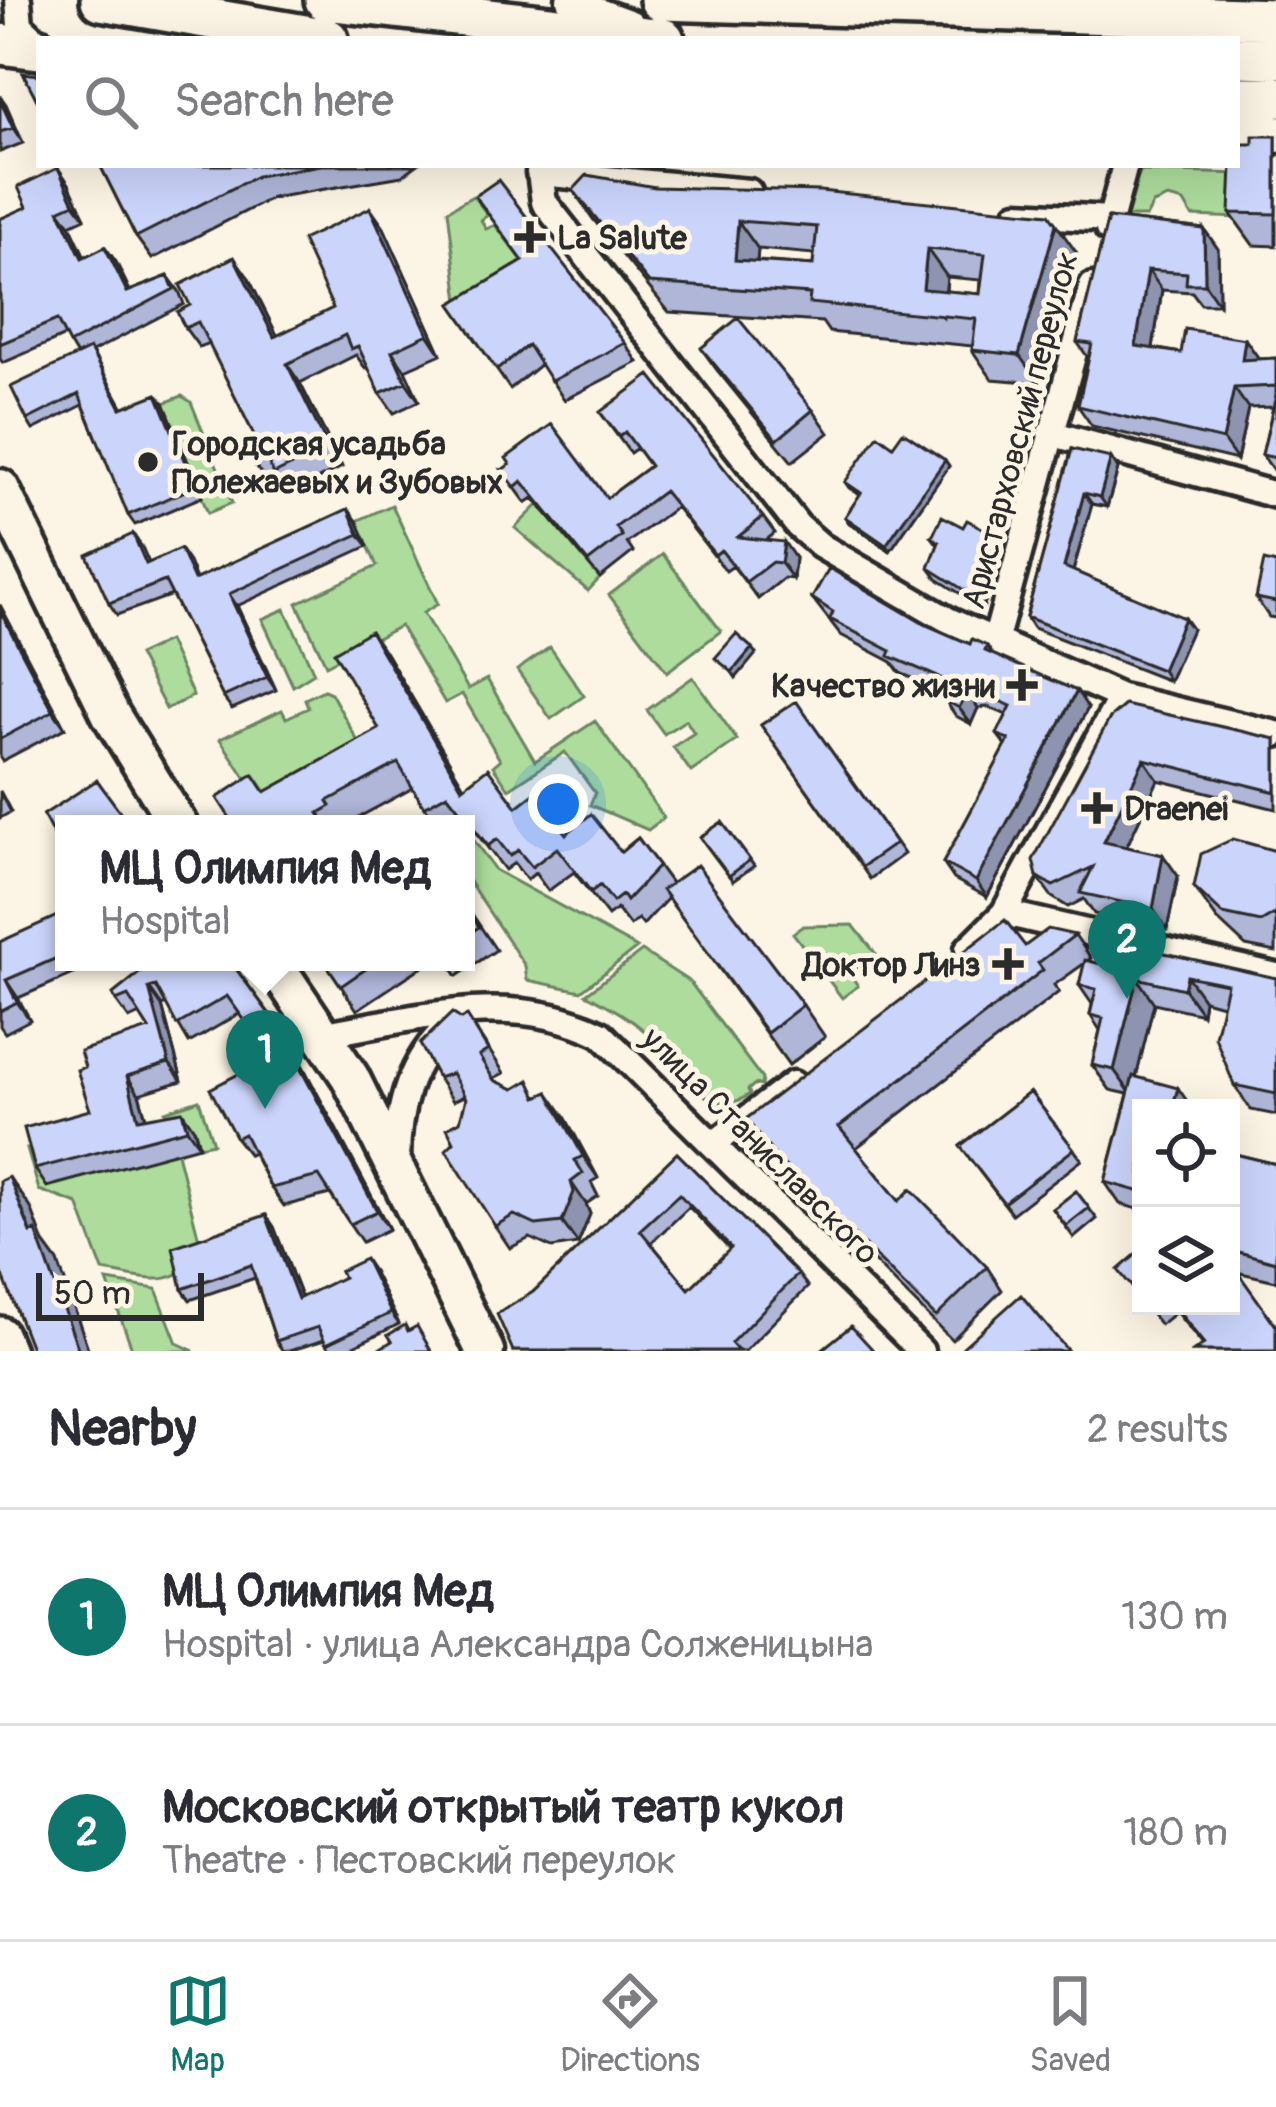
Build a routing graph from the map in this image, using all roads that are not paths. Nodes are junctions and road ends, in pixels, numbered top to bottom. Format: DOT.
graph roads {
  1 [pos="18,0"];
  2 [pos="101,0"];
  3 [pos="325,0"];
  4 [pos="569,0"];
  5 [pos="660,0"];
  6 [pos="1169,19"];
  7 [pos="1276,19"];
  8 [pos="311,36"];
  9 [pos="642,36"];
  10 [pos="660,36"];
  11 [pos="21,45"];
  12 [pos="1240,57"];
  13 [pos="1276,58"];
  14 [pos="1240,97"];
  15 [pos="1276,97"];
  16 [pos="1240,133"];
  17 [pos="1276,134"];
  18 [pos="1124,168"];
  19 [pos="539,169"];
  20 [pos="774,194"];
  21 [pos="980,212"];
  22 [pos="1111,219"];
  23 [pos="1050,433"];
  24 [pos="0,488"];
  25 [pos="1276,495"];
  26 [pos="995,642"];
  27 [pos="1121,697"];
  28 [pos="1276,734"];
  29 [pos="172,815"];
  30 [pos="1004,913"];
  31 [pos="955,959"];
  32 [pos="280,971"];
  33 [pos="1276,976"];
  34 [pos="478,1010"];
  35 [pos="325,1034"];
  36 [pos="809,1071"];
  37 [pos="716,1143"];
  38 [pos="397,1167"];
  39 [pos="0,1334"];
  40 [pos="7,1351"];
  41 [pos="485,1351"];
  42 [pos="921,1351"];
  1 -- 11 [label="street"];
  2 -- 8 [label="main road"];
  3 -- 9 [label="main road"];
  4 -- 10 [label="street"];
  5 -- 6 [label="main road"];
  6 -- 7 [label="main road"];
  12 -- 13 [label="main road"];
  14 -- 15 [label="main road"];
  16 -- 17 [label="main road"];
  18 -- 22 [label="street, Аристарховский переулок"];
  19 -- 20 [label="street"];
  19 -- 26 [label="street"];
  21 -- 22 [label="street"];
  22 -- 23 [label="street, Аристарховский переулок"];
  23 -- 25 [label="street"];
  23 -- 26 [label="street, Аристарховский переулок"];
  24 -- 29 [label="main road"];
  26 -- 27 [label="street"];
  27 -- 28 [label="street"];
  27 -- 30 [label="street"];
  30 -- 31 [label="street"];
  30 -- 33 [label="street"];
  32 -- 35 [label="main road"];
  34 -- 35 [label="street, улица Станиславского"];
  34 -- 37 [label="street, улица Станиславского"];
  34 -- 38 [label="street"];
  35 -- 38 [label="main road"];
  36 -- 37 [label="street"];
  37 -- 42 [label="street, улица Станиславского"];
  38 -- 41 [label="main road"];
  39 -- 40 [label="street"];
}
